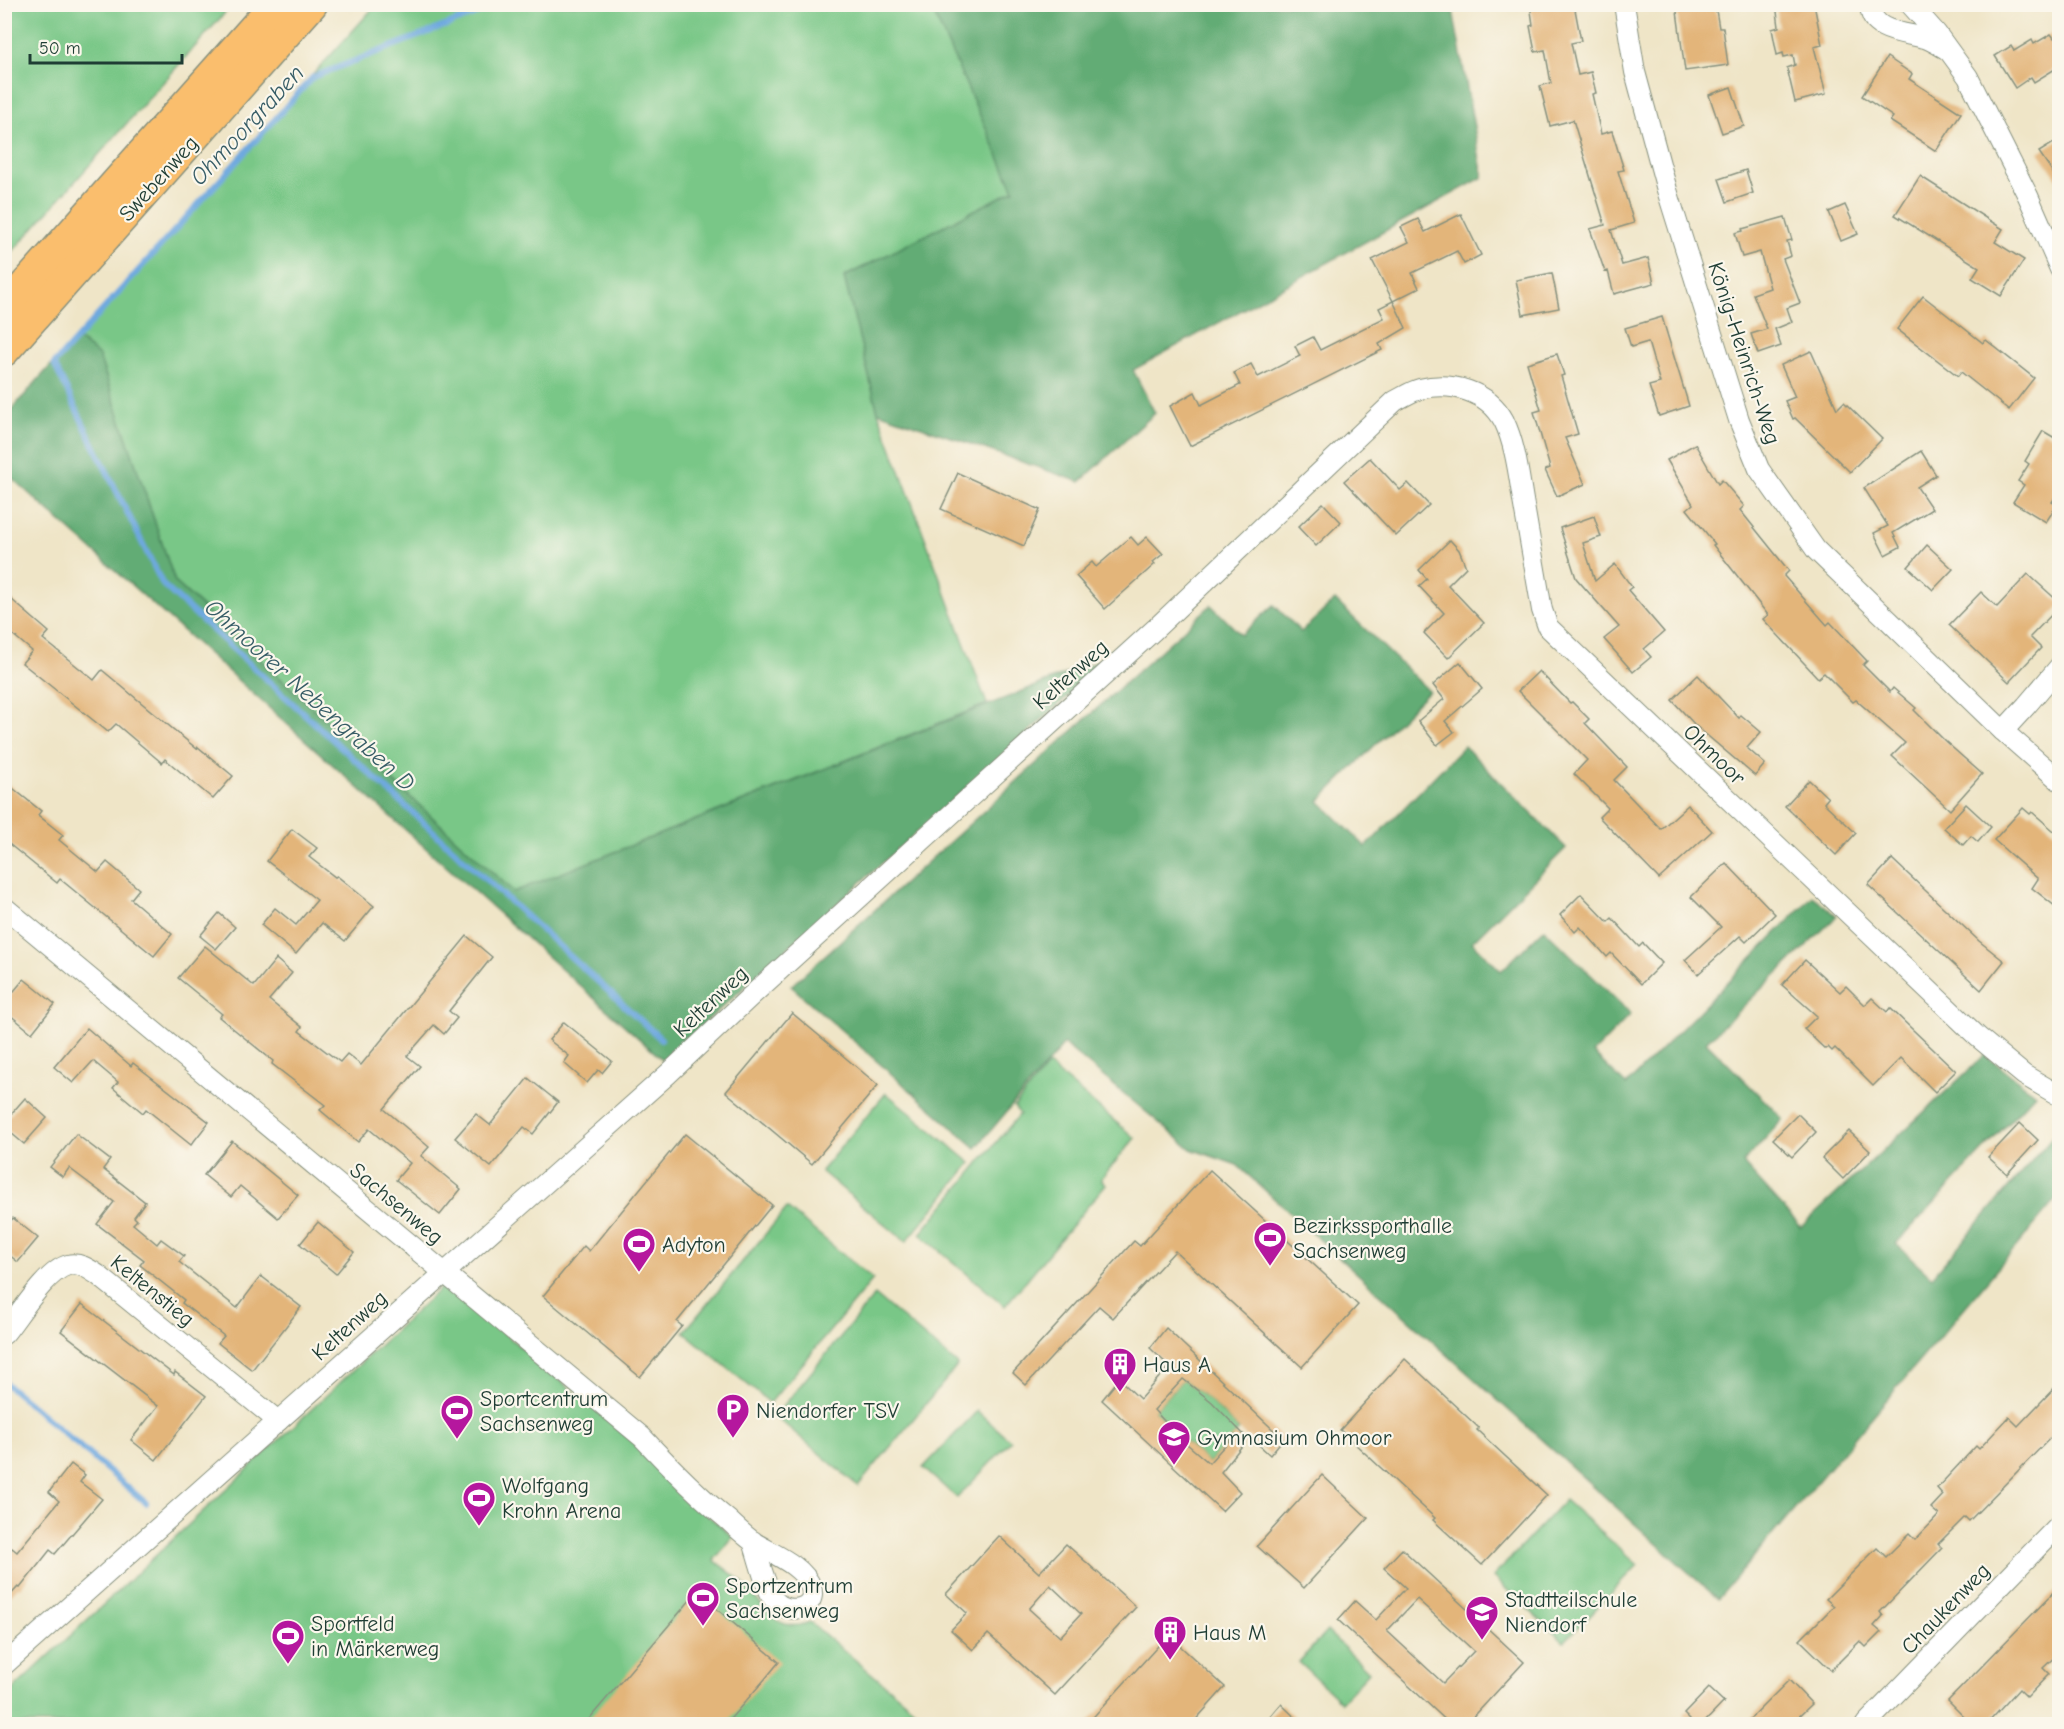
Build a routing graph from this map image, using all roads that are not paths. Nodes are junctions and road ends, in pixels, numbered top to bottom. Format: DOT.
graph roads {
  1 [pos="275,4"];
  2 [pos="312,4"];
  3 [pos="1624,4"];
  4 [pos="1871,4"];
  5 [pos="1910,4"];
  6 [pos="1951,52"];
  7 [pos="2060,269"];
  8 [pos="4,309"];
  9 [pos="4,351"];
  10 [pos="1451,386"];
  11 [pos="2060,666"];
  12 [pos="2003,730"];
  13 [pos="2060,781"];
  14 [pos="4,907"];
  15 [pos="2060,1096"];
  16 [pos="444,1273"];
  17 [pos="4,1334"];
  18 [pos="278,1421"];
  19 [pos="2060,1524"];
  20 [pos="753,1541"];
  21 [pos="4,1665"];
  22 [pos="1866,1725"];
  1 -- 8 [label="main road, Swebenweg"];
  2 -- 9 [label="main road, Swebenweg"];
  3 -- 12 [label="street, König-Heinrich-Weg"];
  4 -- 6 [label="street"];
  5 -- 6 [label="street"];
  6 -- 7 [label="street"];
  10 -- 15 [label="street, Ohmoor"];
  10 -- 16 [label="street, Keltenweg"];
  11 -- 12 [label="street"];
  12 -- 13 [label="street, König-Heinrich-Weg"];
  14 -- 16 [label="street, Sachsenweg"];
  16 -- 18 [label="street, Keltenweg"];
  16 -- 20 [label="street, Sachsenweg"];
  17 -- 18 [label="street, Keltenstieg"];
  18 -- 21 [label="street, Keltenweg"];
  19 -- 22 [label="street, Chaukenweg"];
}
